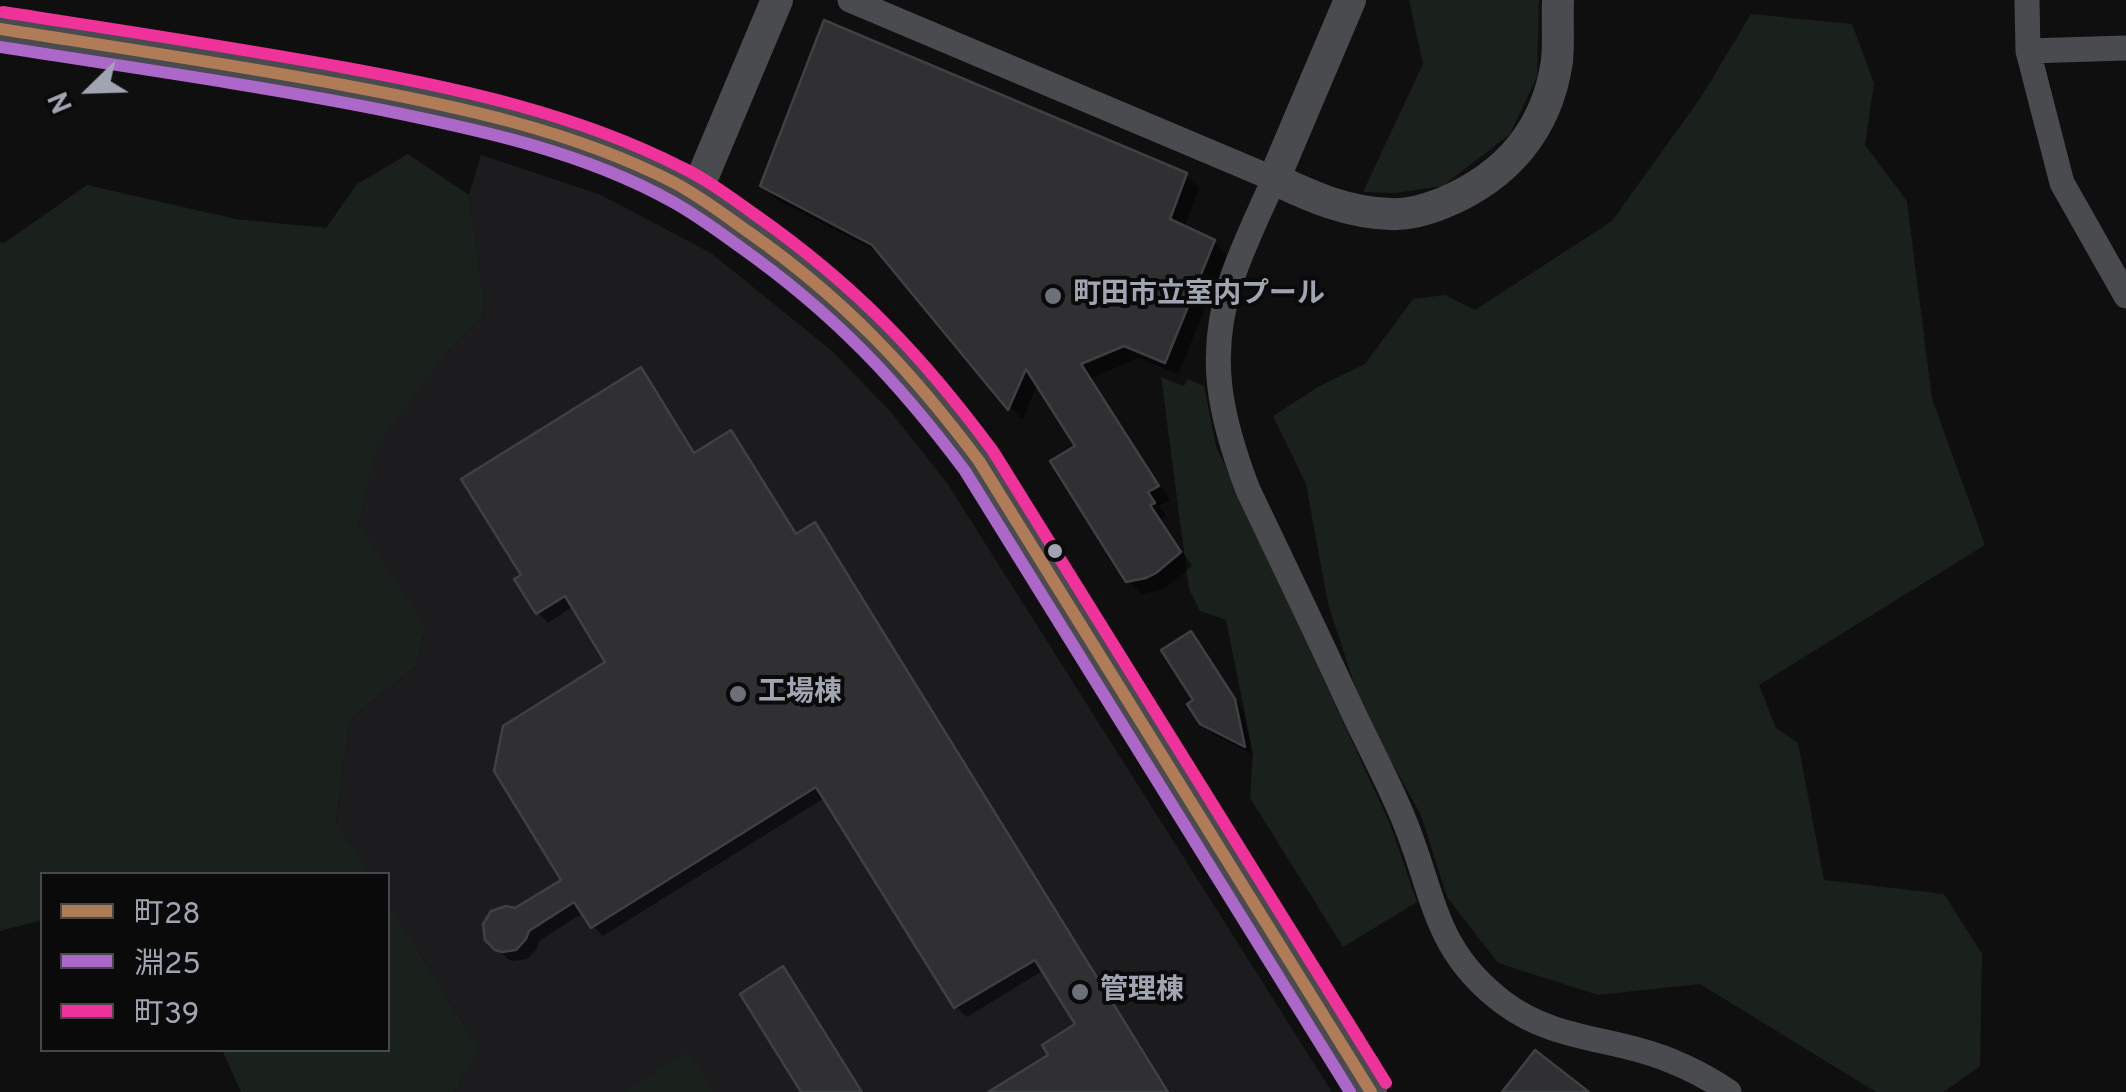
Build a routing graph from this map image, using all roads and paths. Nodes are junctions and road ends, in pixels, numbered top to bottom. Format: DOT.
graph roads {
  1 [pos="777,0"];
  2 [pos="850,0"];
  3 [pos="1350,0"];
  4 [pos="1558,0"];
  5 [pos="2028,0"];
  6 [pos="0,30"];
  7 [pos="2126,48"];
  8 [pos="2028,51"];
  9 [pos="1274,180"];
  10 [pos="694,194"];
  11 [pos="2126,296"];
  12 [pos="1370,1092"];
  13 [pos="1729,1092"];
  1 -- 10 [label="street"];
  2 -- 9 [label="street"];
  3 -- 9 [label="street"];
  4 -- 9 [label="street"];
  5 -- 8 [label="street"];
  6 -- 10 [label="street"];
  7 -- 8 [label="street"];
  8 -- 11 [label="street"];
  9 -- 13 [label="street"];
  10 -- 12 [label="street"];
}
